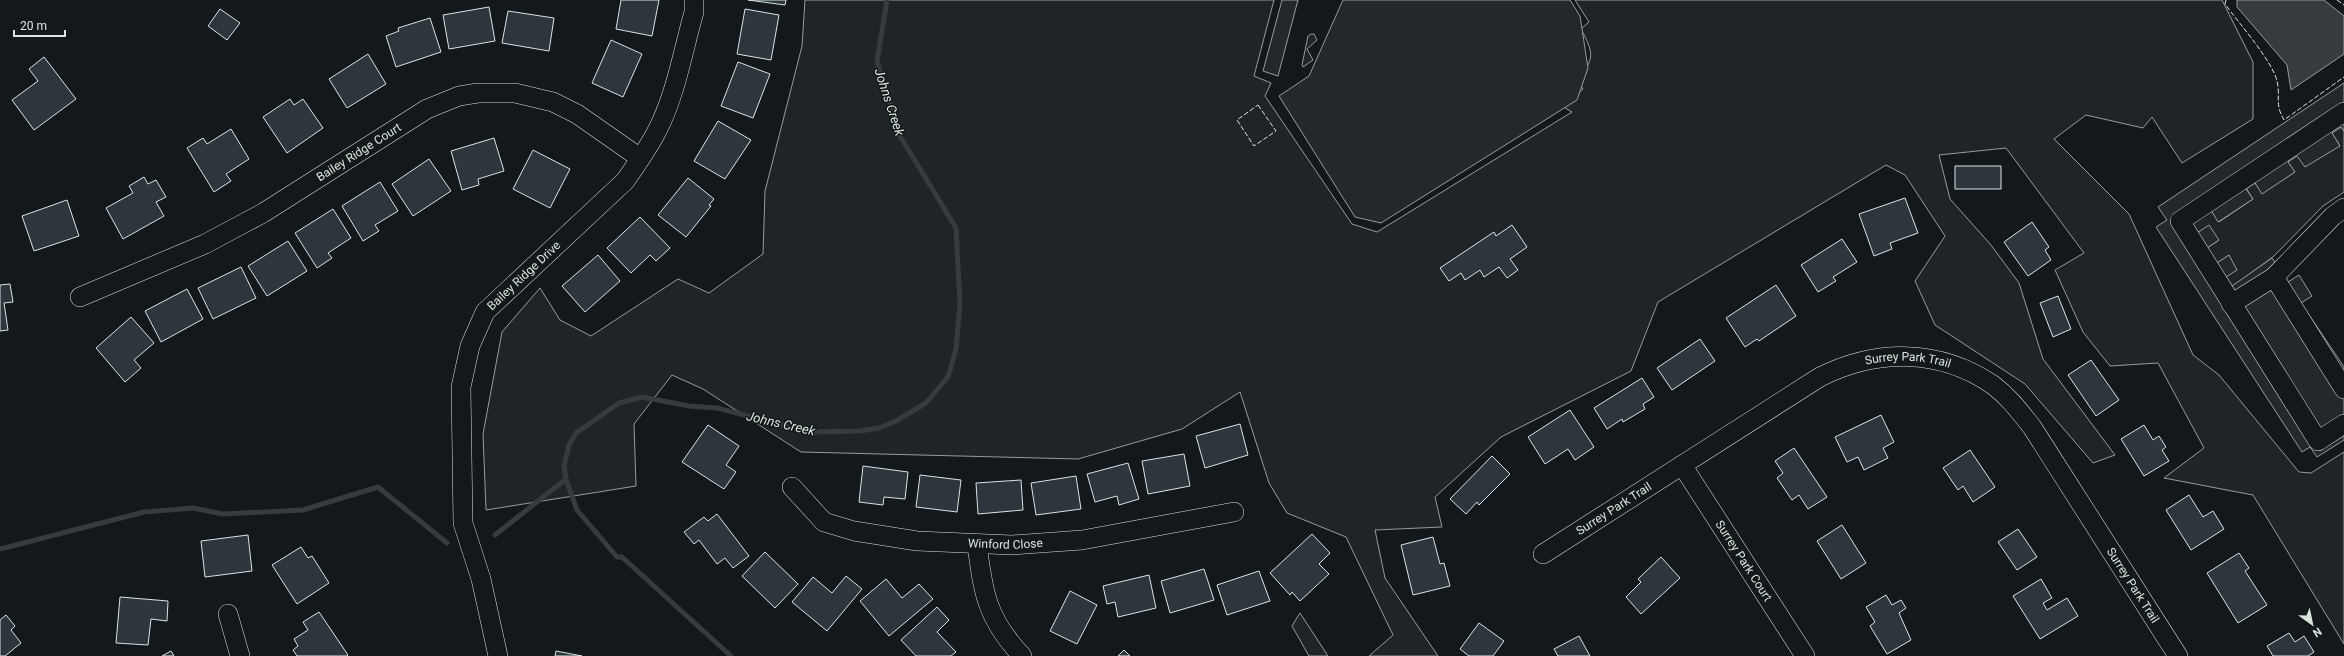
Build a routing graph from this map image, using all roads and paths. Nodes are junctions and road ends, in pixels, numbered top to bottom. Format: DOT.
graph roads {
  1 [pos="694,0"];
  2 [pos="2344,112"];
  3 [pos="640,158"];
  4 [pos="2344,208"];
  5 [pos="2274,277"];
  6 [pos="80,297"];
  7 [pos="2232,304"];
  8 [pos="2344,389"];
  9 [pos="2344,424"];
  10 [pos="1682,465"];
  11 [pos="792,488"];
  12 [pos="1234,512"];
  13 [pos="977,544"];
  14 [pos="1543,554"];
  15 [pos="228,614"];
  16 [pos="240,656"];
  17 [pos="498,656"];
  18 [pos="1022,656"];
  19 [pos="1805,656"];
  20 [pos="2178,656"];
  1 -- 3 [label="street, Bailey Ridge Drive"];
  2 -- 7 [label="street"];
  3 -- 6 [label="street, Bailey Ridge Court"];
  3 -- 17 [label="street, Bailey Ridge Drive"];
  4 -- 5 [label="street"];
  5 -- 7 [label="street"];
  5 -- 8 [label="street"];
  7 -- 9 [label="street"];
  10 -- 14 [label="street, Surrey Park Trail"];
  10 -- 19 [label="street, Surrey Park Court"];
  10 -- 20 [label="street, Surrey Park Trail"];
  11 -- 13 [label="street, Winford Close"];
  12 -- 13 [label="street, Winford Close"];
  13 -- 18 [label="street"];
  15 -- 16 [label="street"];
}
